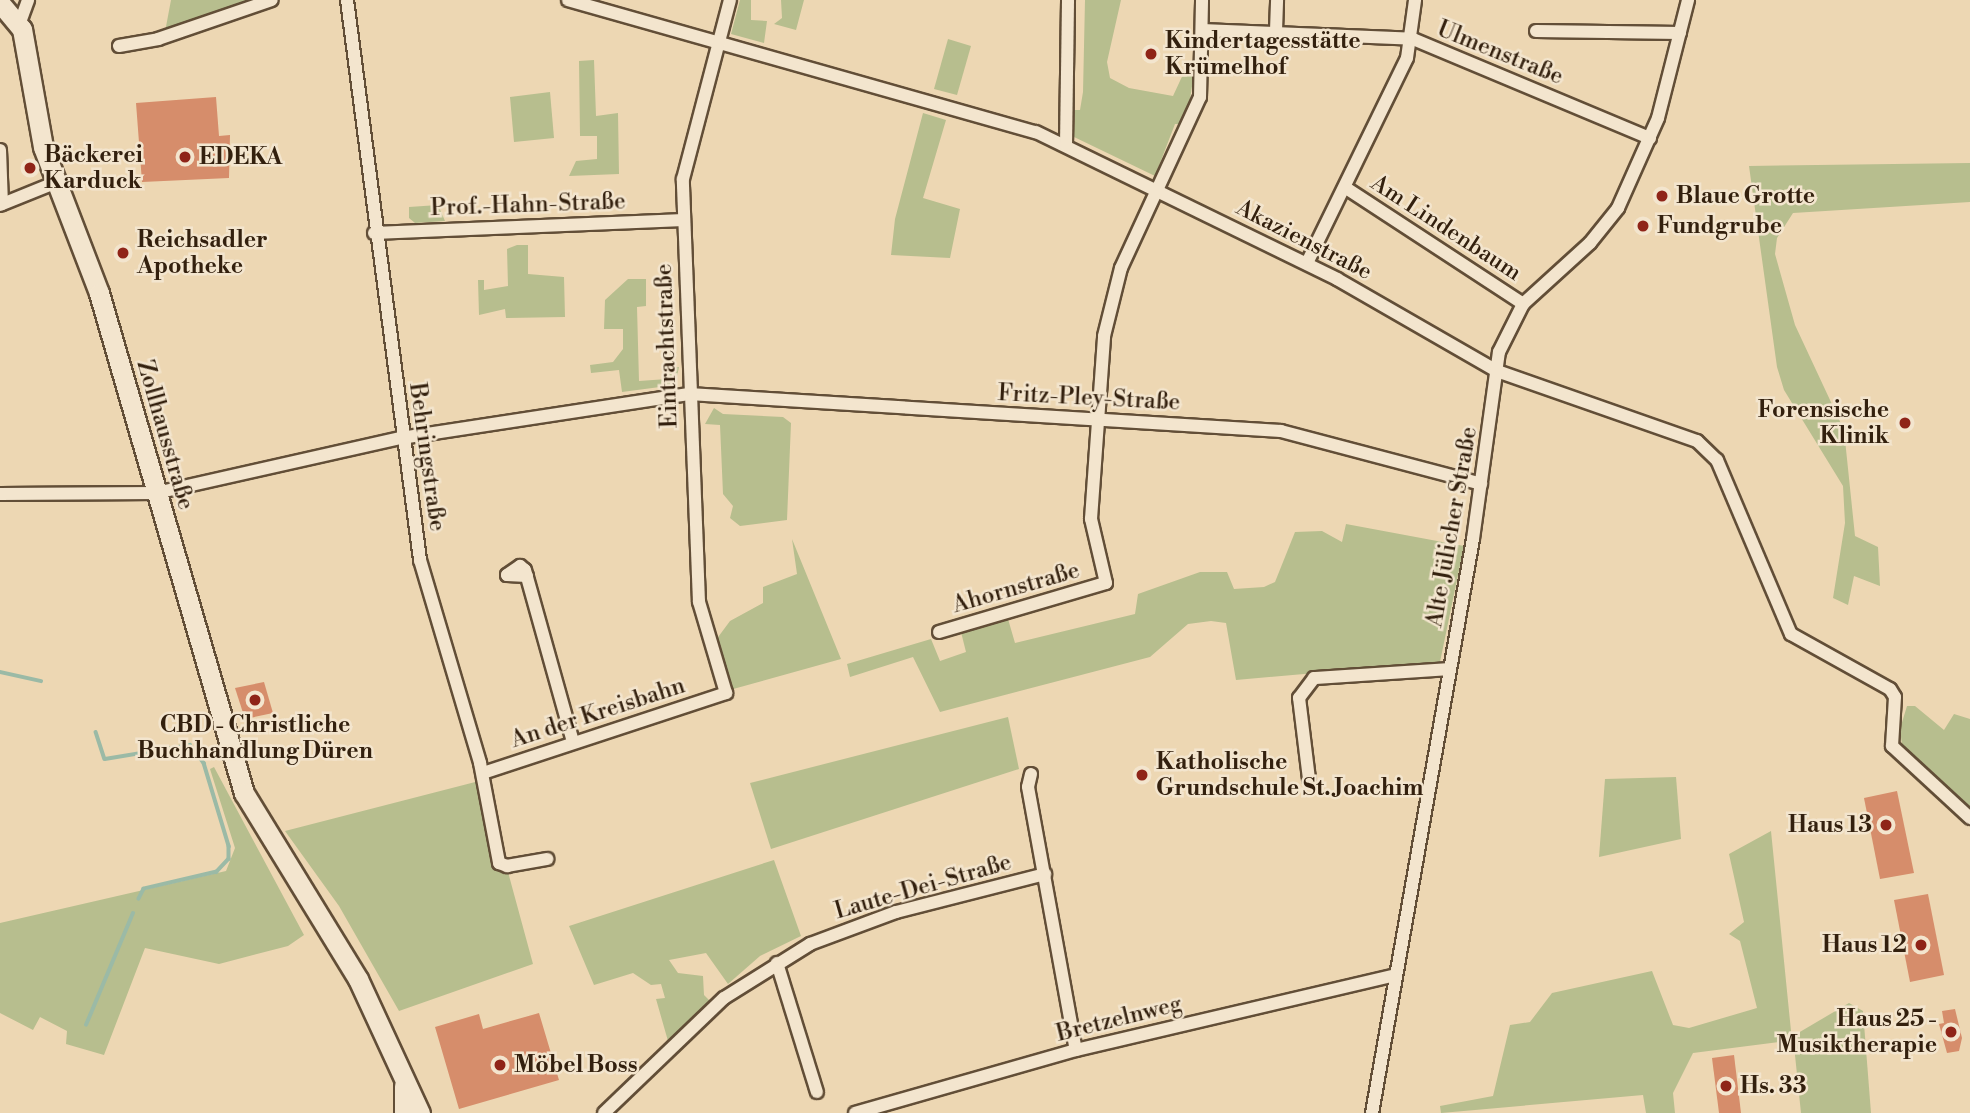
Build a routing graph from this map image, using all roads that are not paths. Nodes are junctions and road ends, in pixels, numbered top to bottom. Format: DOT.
graph roads {
  1 [pos="28,0"];
  2 [pos="272,0"];
  3 [pos="347,0"];
  4 [pos="568,0"];
  5 [pos="730,0"];
  6 [pos="1068,0"];
  7 [pos="1202,0"];
  8 [pos="1277,0"];
  9 [pos="1415,0"];
  10 [pos="1688,0"];
  11 [pos="0,3"];
  12 [pos="19,25"];
  13 [pos="1202,30"];
  14 [pos="1276,31"];
  15 [pos="1536,31"];
  16 [pos="1680,33"];
  17 [pos="1413,39"];
  18 [pos="718,42"];
  19 [pos="119,46"];
  20 [pos="1650,138"];
  21 [pos="1066,145"];
  22 [pos="0,150"];
  23 [pos="57,182"];
  24 [pos="1346,188"];
  25 [pos="1158,191"];
  26 [pos="1,204"];
  27 [pos="684,220"];
  28 [pos="374,233"];
  29 [pos="1307,263"];
  30 [pos="1523,304"];
  31 [pos="1497,371"];
  32 [pos="689,394"];
  33 [pos="1097,419"];
  34 [pos="401,438"];
  35 [pos="1481,484"];
  36 [pos="156,493"];
  37 [pos="0,494"];
  38 [pos="527,576"];
  39 [pos="939,632"];
  40 [pos="1448,669"];
  41 [pos="726,693"];
  42 [pos="573,742"];
  43 [pos="483,773"];
  44 [pos="1031,775"];
  45 [pos="1309,779"];
  46 [pos="1970,818"];
  47 [pos="547,859"];
  48 [pos="1045,874"];
  49 [pos="777,962"];
  50 [pos="1395,975"];
  51 [pos="1076,1050"];
  52 [pos="404,1086"];
  53 [pos="817,1091"];
  54 [pos="404,1113"];
  55 [pos="420,1113"];
  56 [pos="604,1113"];
  57 [pos="855,1113"];
  58 [pos="1371,1113"];
  1 -- 12 [label="street"];
  2 -- 19 [label="street"];
  3 -- 28 [label="street, Behringstraße"];
  4 -- 18 [label="street, Akazienstraße"];
  5 -- 18 [label="street, Eintrachtstraße"];
  6 -- 21 [label="street"];
  7 -- 13 [label="street, Ahornstraße"];
  8 -- 14 [label="street"];
  9 -- 17 [label="street"];
  10 -- 16 [label="street, Alte Jülicher Straße"];
  11 -- 12 [label="street"];
  12 -- 23 [label="street, Zollhausstraße"];
  13 -- 14 [label="street, Ulmenstraße"];
  13 -- 25 [label="street, Ahornstraße"];
  14 -- 17 [label="street, Ulmenstraße"];
  15 -- 16 [label="street, Ulmenstraße"];
  16 -- 20 [label="street, Alte Jülicher Straße"];
  17 -- 20 [label="street, Ulmenstraße"];
  17 -- 24 [label="street"];
  18 -- 21 [label="street, Akazienstraße"];
  18 -- 27 [label="street, Eintrachtstraße"];
  20 -- 30 [label="street, Alte Jülicher Straße"];
  21 -- 25 [label="street, Akazienstraße"];
  22 -- 26 [label="street"];
  23 -- 26 [label="street"];
  23 -- 36 [label="street, Zollhausstraße"];
  24 -- 29 [label="street"];
  24 -- 30 [label="street, Am Lindenbaum"];
  25 -- 29 [label="street, Akazienstraße"];
  25 -- 33 [label="street, Ahornstraße"];
  27 -- 28 [label="street, Prof.-Hahn-Straße"];
  27 -- 32 [label="street, Eintrachtstraße"];
  28 -- 34 [label="street, Behringstraße"];
  29 -- 31 [label="street, Akazienstraße"];
  30 -- 31 [label="street, Alte Jülicher Straße"];
  31 -- 35 [label="street, Alte Jülicher Straße"];
  31 -- 46 [label="street, Akazienstraße"];
  32 -- 33 [label="street, Fritz-Pley-Straße"];
  32 -- 34 [label="street, Fritz-Pley-Straße"];
  32 -- 41 [label="street, Eintrachtstraße"];
  33 -- 35 [label="street, Fritz-Pley-Straße"];
  33 -- 39 [label="street, Ahornstraße"];
  34 -- 36 [label="street, Fritz-Pley-Straße"];
  34 -- 43 [label="street, Behringstraße"];
  35 -- 40 [label="street, Alte Jülicher Straße"];
  36 -- 37 [label="street, Fritz-Pley-Straße"];
  36 -- 52 [label="street, Zollhausstraße"];
  38 -- 42 [label="street"];
  40 -- 45 [label="street"];
  40 -- 50 [label="street, Alte Jülicher Straße"];
  41 -- 42 [label="street, An der Kreisbahn"];
  42 -- 43 [label="street, An der Kreisbahn"];
  43 -- 47 [label="street, Behringstraße"];
  44 -- 48 [label="street, Laute-Dei-Straße"];
  48 -- 49 [label="street, Laute-Dei-Straße"];
  48 -- 51 [label="street, Laute-Dei-Straße"];
  49 -- 53 [label="street"];
  49 -- 56 [label="street, Laute-Dei-Straße"];
  50 -- 51 [label="street, Bretzelnweg"];
  50 -- 58 [label="street, Alte Jülicher Straße"];
  51 -- 57 [label="street, Bretzelnweg"];
  52 -- 54 [label="street"];
  52 -- 55 [label="street, Zollhausstraße"];
}
